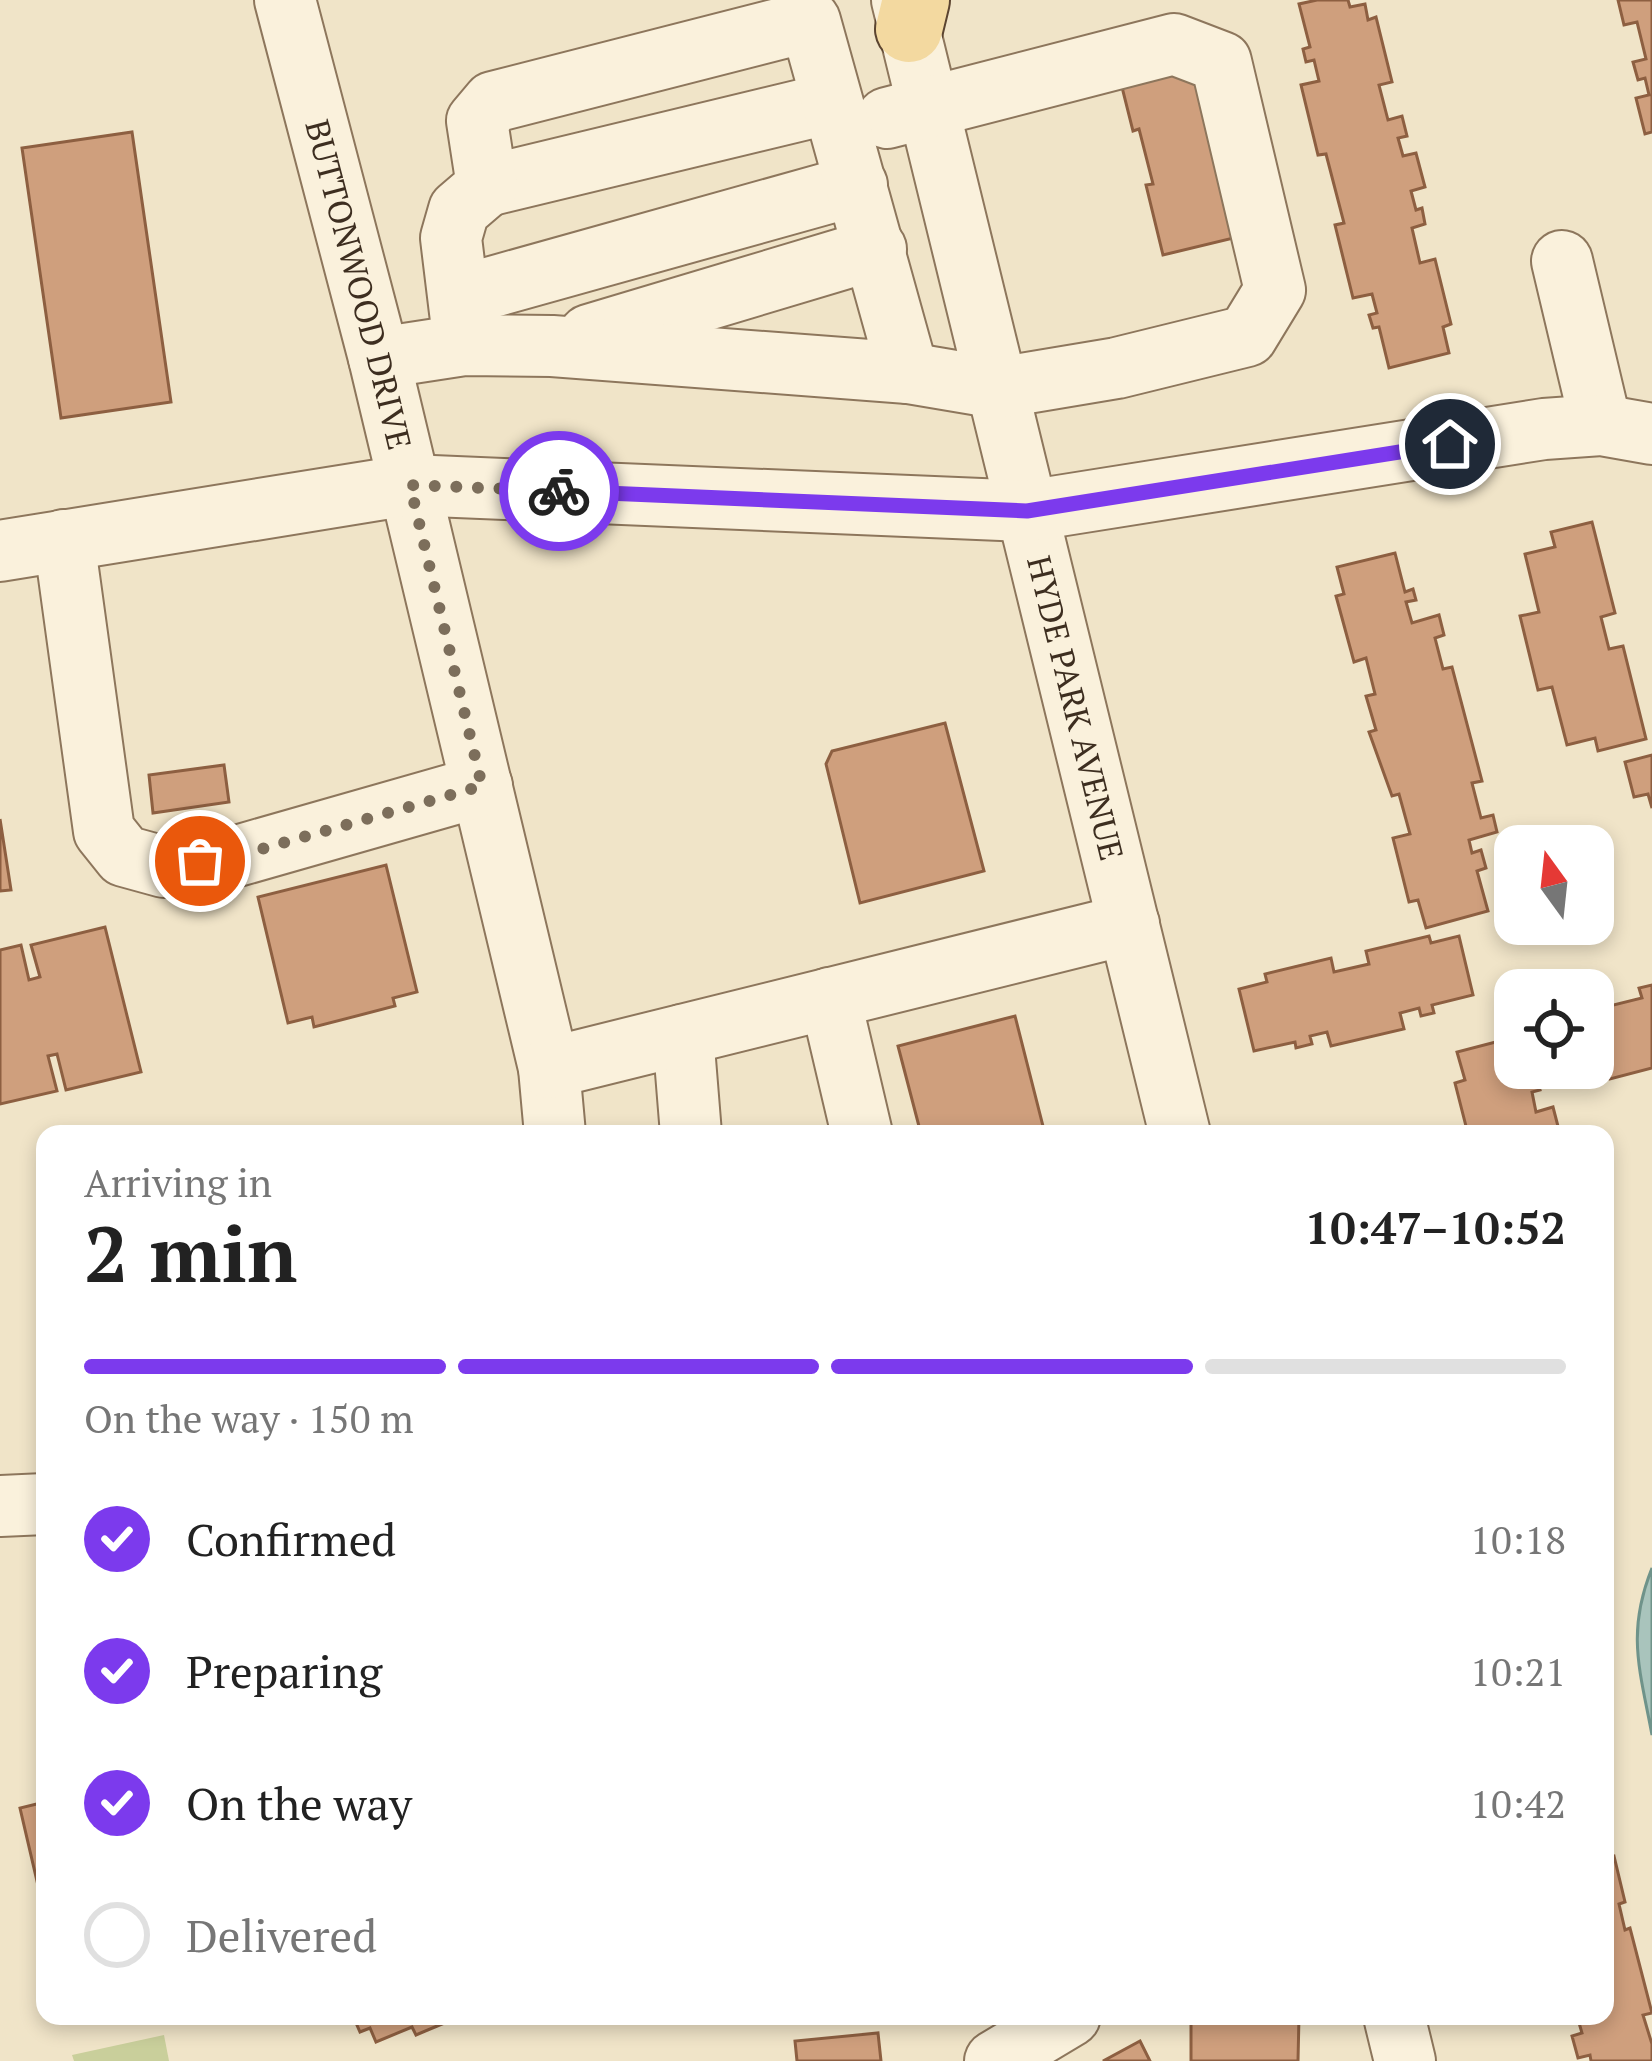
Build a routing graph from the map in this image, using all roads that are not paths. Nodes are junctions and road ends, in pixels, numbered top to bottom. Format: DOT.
graph roads {
  1 [pos="284,0"];
  2 [pos="909,10"];
  3 [pos="928,110"];
  4 [pos="836,115"];
  5 [pos="565,167"];
  6 [pos="487,186"];
  7 [pos="834,191"];
  8 [pos="876,249"];
  9 [pos="1562,261"];
  10 [pos="462,321"];
  11 [pos="552,346"];
  12 [pos="379,358"];
  13 [pos="908,373"];
  14 [pos="997,388"];
  15 [pos="1626,429"];
  16 [pos="410,485"];
  17 [pos="1027,511"];
  18 [pos="64,540"];
  19 [pos="0,551"];
  20 [pos="482,786"];
  21 [pos="1129,924"];
  22 [pos="830,998"];
  23 [pos="683,1035"];
  24 [pos="549,1068"];
  25 [pos="554,1125"];
  26 [pos="690,1125"];
  27 [pos="860,1125"];
  28 [pos="1178,1125"];
  29 [pos="36,1504"];
  30 [pos="0,1506"];
  31 [pos="1055,2025"];
  32 [pos="1396,2025"];
  33 [pos="995,2061"];
  34 [pos="1405,2061"];
  1 -- 12 [label="street, BUTTONWOOD DRIVE"];
  2 -- 3 [label="street, HYDE PARK AVENUE"];
  3 -- 4 [label="street"];
  3 -- 14 [label="street, HYDE PARK AVENUE"];
  3 -- 14 [label="street"];
  4 -- 5 [label="street"];
  4 -- 6 [label="street"];
  4 -- 7 [label="street"];
  5 -- 6 [label="street"];
  5 -- 7 [label="street"];
  6 -- 10 [label="street"];
  7 -- 8 [label="street"];
  7 -- 10 [label="street"];
  8 -- 11 [label="street"];
  8 -- 13 [label="street"];
  9 -- 15 [label="street"];
  10 -- 11 [label="street"];
  10 -- 12 [label="street"];
  11 -- 13 [label="street"];
  12 -- 16 [label="street, BUTTONWOOD DRIVE"];
  13 -- 14 [label="street"];
  14 -- 17 [label="street, HYDE PARK AVENUE"];
  15 -- 17 [label="street"];
  16 -- 17 [label="street"];
  16 -- 18 [label="street"];
  16 -- 20 [label="street, BUTTONWOOD DRIVE"];
  17 -- 21 [label="street, HYDE PARK AVENUE"];
  18 -- 19 [label="street"];
  18 -- 20 [label="street"];
  20 -- 24 [label="street, BUTTONWOOD DRIVE"];
  21 -- 22 [label="street"];
  21 -- 28 [label="street, HYDE PARK AVENUE"];
  22 -- 23 [label="street"];
  22 -- 27 [label="street"];
  23 -- 24 [label="street"];
  23 -- 26 [label="street"];
  24 -- 25 [label="street, BUTTONWOOD DRIVE"];
  29 -- 30 [label="street"];
  31 -- 33 [label="street"];
  32 -- 34 [label="street"];
}
